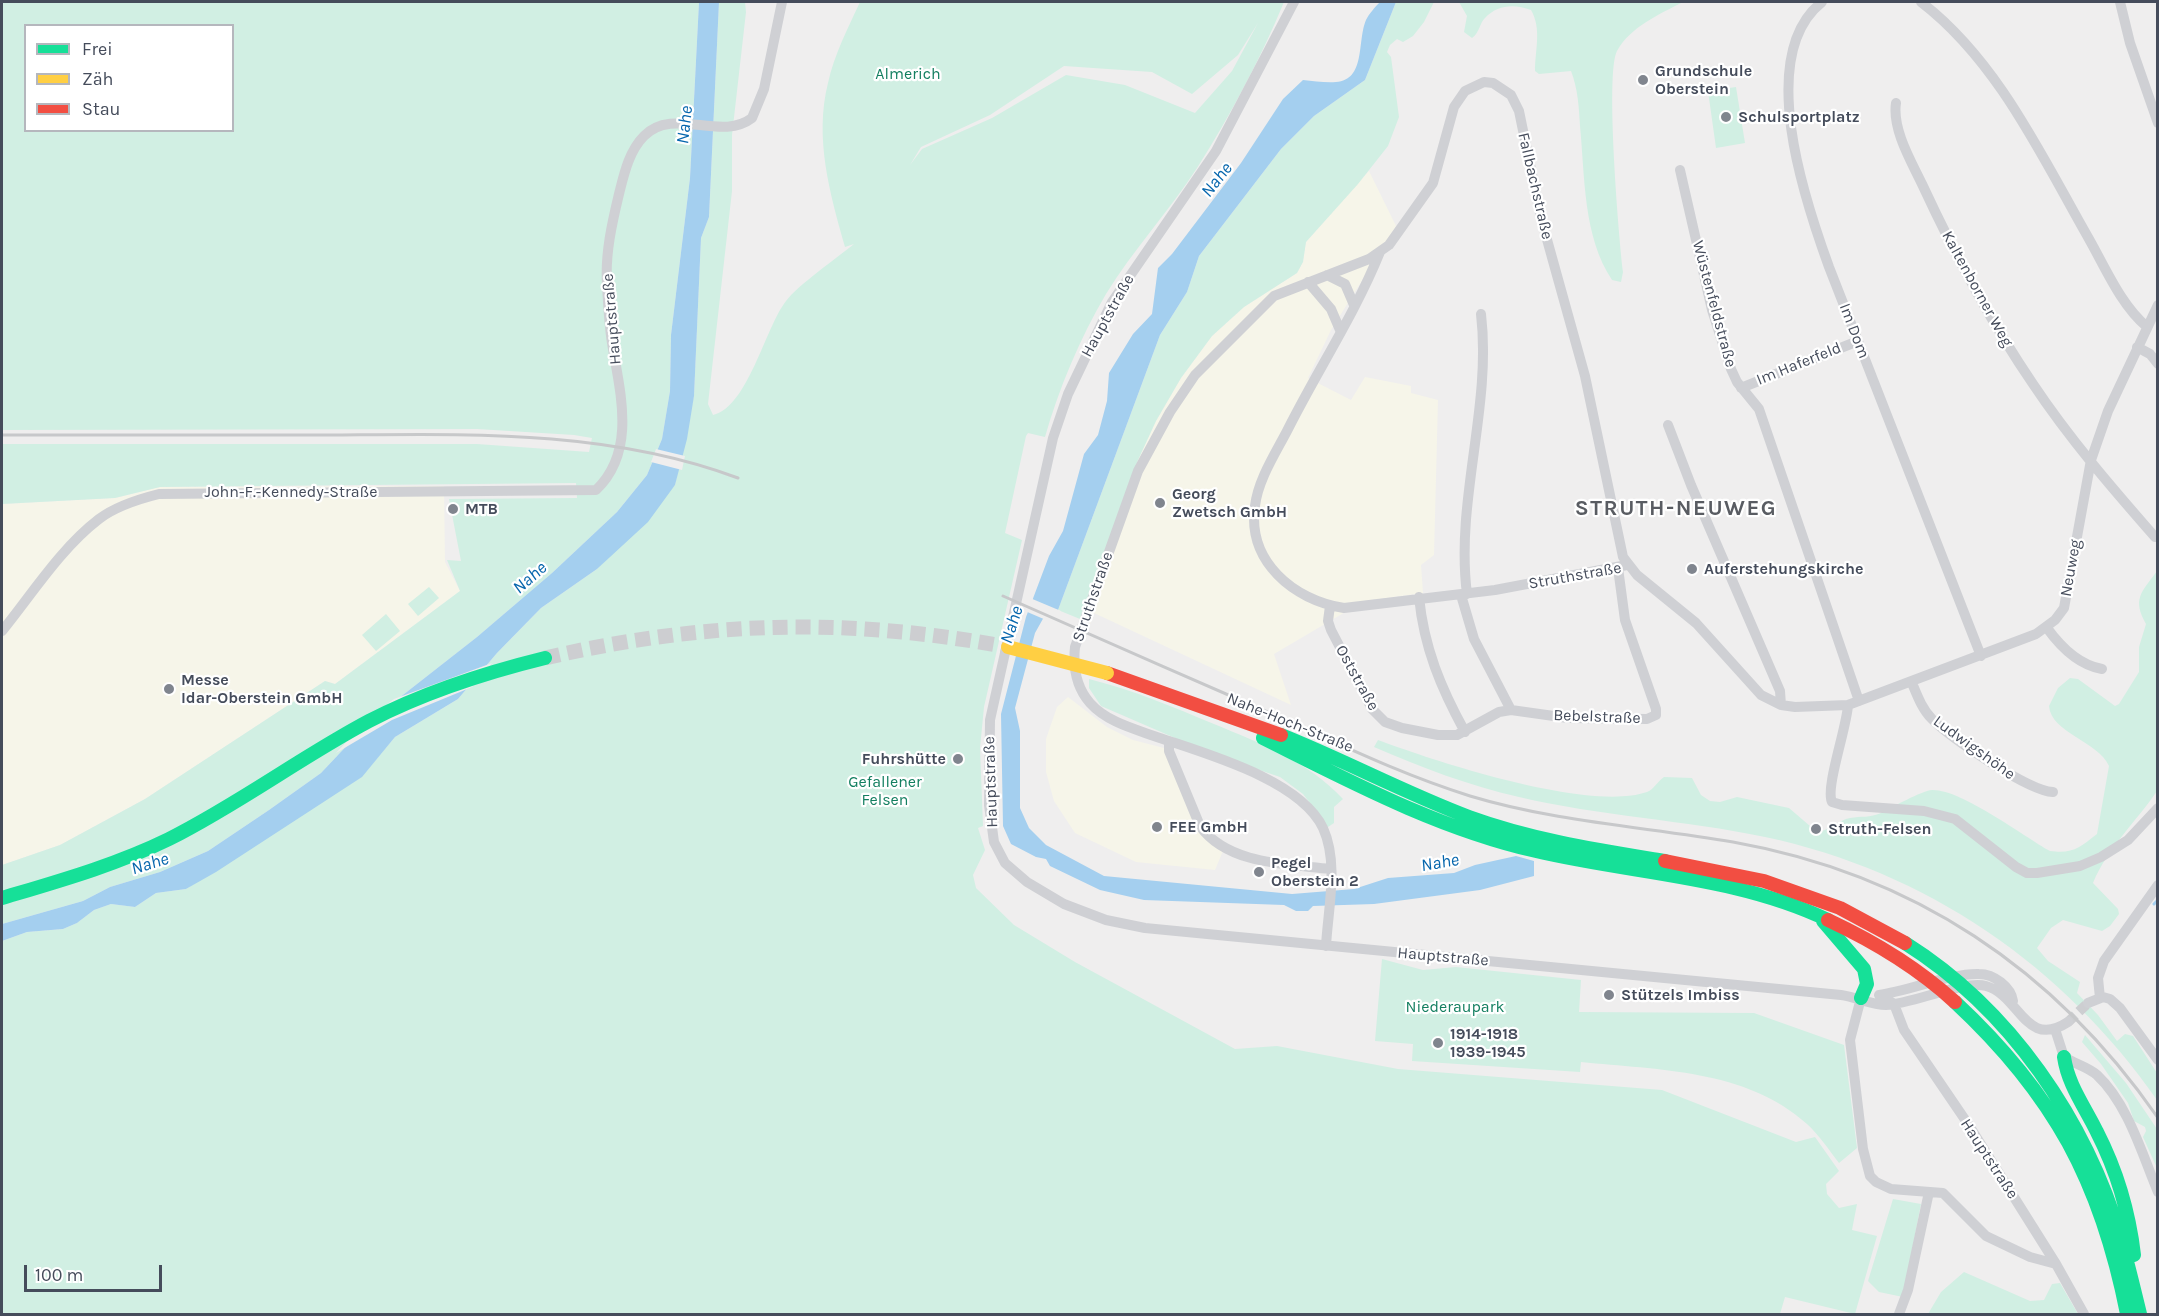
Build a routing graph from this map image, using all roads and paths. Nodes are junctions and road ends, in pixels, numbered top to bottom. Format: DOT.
graph roads {
  1 [pos="782,2"];
  2 [pos="1294,2"];
  3 [pos="1822,2"];
  4 [pos="1921,2"];
  5 [pos="2120,2"];
  6 [pos="1896,103"];
  7 [pos="2157,123"];
  8 [pos="1680,170"];
  9 [pos="1380,252"];
  10 [pos="1327,274"];
  11 [pos="1308,282"];
  12 [pos="1354,304"];
  13 [pos="2157,305"];
  14 [pos="1481,314"];
  15 [pos="2147,327"];
  16 [pos="1340,330"];
  17 [pos="1858,341"];
  18 [pos="2137,347"];
  19 [pos="2157,364"];
  20 [pos="1741,388"];
  21 [pos="1668,425"];
  22 [pos="619,456"];
  23 [pos="2091,460"];
  24 [pos="2155,537"];
  25 [pos="1623,566"];
  26 [pos="1464,594"];
  27 [pos="1419,597"];
  28 [pos="1330,606"];
  29 [pos="2047,628"];
  30 [pos="2,631"];
  31 [pos="1008,647"];
  32 [pos="1981,656"];
  33 [pos="545,658"];
  34 [pos="2102,669"];
  35 [pos="1912,683"];
  36 [pos="1859,701"];
  37 [pos="1781,705"];
  38 [pos="1848,705"];
  39 [pos="1209,708"];
  40 [pos="1511,710"];
  41 [pos="1465,732"];
  42 [pos="1169,741"];
  43 [pos="2053,792"];
  44 [pos="2157,808"];
  45 [pos="1330,873"];
  46 [pos="2157,885"];
  47 [pos="6,896"];
  48 [pos="1817,914"];
  49 [pos="1326,946"];
  50 [pos="1952,979"];
  51 [pos="1932,983"];
  52 [pos="1964,988"];
  53 [pos="1943,993"];
  54 [pos="1880,995"];
  55 [pos="1861,998"];
  56 [pos="2100,998"];
  57 [pos="2013,1003"];
  58 [pos="2088,1003"];
  59 [pos="1894,1004"];
  60 [pos="2068,1022"];
  61 [pos="2055,1029"];
  62 [pos="2064,1057"];
  63 [pos="2157,1060"];
  64 [pos="1929,1192"];
  65 [pos="2157,1192"];
  66 [pos="2056,1264"];
  67 [pos="1899,1314"];
  68 [pos="2085,1314"];
  69 [pos="2127,1314"];
  70 [pos="2140,1314"];
  1 -- 22 [label="street, Hauptstraße"];
  2 -- 49 [label="street, Hauptstraße"];
  3 -- 17 [label="street, Im Dom"];
  4 -- 15 [label="street"];
  5 -- 7 [label="street"];
  6 -- 23 [label="street, Kaltenborner Weg"];
  8 -- 20 [label="street, Wüstenfeldstraße"];
  9 -- 10 [label="street, Fallbachstraße"];
  9 -- 12 [label="street, Struthstraße"];
  9 -- 25 [label="street, Fallbachstraße"];
  10 -- 11 [label="street, Struthstraße"];
  10 -- 12 [label="street"];
  11 -- 16 [label="street"];
  11 -- 42 [label="street, Struthstraße"];
  12 -- 16 [label="street, Struthstraße"];
  13 -- 15 [label="street, Neuweg"];
  14 -- 26 [label="street"];
  15 -- 18 [label="street, Neuweg"];
  16 -- 28 [label="street, Struthstraße"];
  17 -- 20 [label="street, Im Haferfeld"];
  17 -- 32 [label="street, Im Dom"];
  18 -- 19 [label="street"];
  18 -- 23 [label="street, Neuweg"];
  20 -- 36 [label="street, Wüstenfeldstraße"];
  21 -- 37 [label="street"];
  22 -- 30 [label="street, John-F.-Kennedy-Straße"];
  23 -- 24 [label="street, Kaltenborner Weg"];
  23 -- 29 [label="street, Neuweg"];
  25 -- 26 [label="street, Struthstraße"];
  25 -- 37 [label="street, Struthstraße"];
  25 -- 40 [label="street, Bebelstraße"];
  26 -- 27 [label="street, Struthstraße"];
  26 -- 40 [label="street"];
  27 -- 28 [label="street, Struthstraße"];
  27 -- 41 [label="street"];
  28 -- 41 [label="street, Oststraße"];
  29 -- 32 [label="street"];
  29 -- 34 [label="street"];
  31 -- 39 [label="main road, bridge"];
  32 -- 35 [label="street"];
  33 -- 47 [label="main road"];
  35 -- 36 [label="street"];
  35 -- 43 [label="street, Ludwigshöhe"];
  36 -- 38 [label="street"];
  37 -- 38 [label="street, Struthstraße"];
  38 -- 44 [label="street"];
  39 -- 48 [label="main road, Nahe-Hoch-Straße"];
  39 -- 50 [label="main road, Nahe-Hoch-Straße"];
  40 -- 41 [label="street, Oststraße"];
  42 -- 45 [label="street, Struthstraße"];
  42 -- 45 [label="street"];
  45 -- 49 [label="street, Struthstraße"];
  46 -- 56 [label="street"];
  48 -- 51 [label="main road, Nahe-Hoch-Straße"];
  48 -- 55 [label="main road"];
  49 -- 55 [label="street, Hauptstraße"];
  50 -- 51 [label="street, Hauptstraße"];
  50 -- 52 [label="main road, Nahe-Hoch-Straße"];
  50 -- 57 [label="street, Hauptstraße"];
  51 -- 53 [label="main road, Nahe-Hoch-Straße"];
  51 -- 54 [label="street, Hauptstraße"];
  52 -- 53 [label="street, Hauptstraße"];
  52 -- 57 [label="street, Hauptstraße"];
  52 -- 70 [label="main road, Nahe-Hoch-Straße"];
  53 -- 59 [label="street, Hauptstraße"];
  53 -- 69 [label="main road, Nahe-Hoch-Straße"];
  54 -- 55 [label="street, Hauptstraße"];
  54 -- 59 [label="street"];
  55 -- 59 [label="street, Hauptstraße"];
  55 -- 64 [label="street"];
  56 -- 58 [label="street"];
  56 -- 63 [label="street"];
  57 -- 61 [label="street, Hauptstraße"];
  59 -- 66 [label="street, Hauptstraße"];
  60 -- 61 [label="street"];
  61 -- 62 [label="street"];
  62 -- 65 [label="street"];
  62 -- 70 [label="main road"];
  64 -- 66 [label="street"];
  64 -- 67 [label="street"];
  66 -- 68 [label="street, Hauptstraße"];
}
